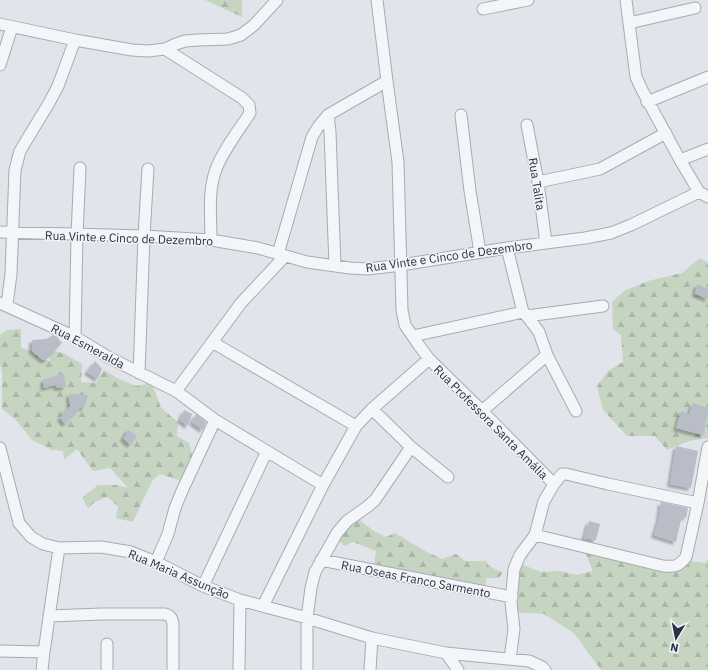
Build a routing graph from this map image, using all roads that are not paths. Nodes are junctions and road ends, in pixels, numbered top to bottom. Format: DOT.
graph roads {
  1 [pos="277,0"];
  2 [pos="376,0"];
  3 [pos="528,0"];
  4 [pos="626,0"];
  5 [pos="483,8"];
  6 [pos="695,8"];
  7 [pos="629,23"];
  8 [pos="0,24"];
  9 [pos="12,26"];
  10 [pos="75,40"];
  11 [pos="164,49"];
  12 [pos="0,65"];
  13 [pos="708,77"];
  14 [pos="387,81"];
  15 [pos="648,102"];
  16 [pos="328,115"];
  17 [pos="461,115"];
  18 [pos="527,125"];
  19 [pos="666,133"];
  20 [pos="708,149"];
  21 [pos="680,160"];
  22 [pos="80,168"];
  23 [pos="148,169"];
  24 [pos="538,182"];
  25 [pos="704,194"];
  26 [pos="0,232"];
  27 [pos="13,233"];
  28 [pos="77,235"];
  29 [pos="144,236"];
  30 [pos="211,240"];
  31 [pos="546,243"];
  32 [pos="507,248"];
  33 [pos="480,252"];
  34 [pos="282,255"];
  35 [pos="401,265"];
  36 [pos="336,266"];
  37 [pos="3,304"];
  38 [pos="603,306"];
  39 [pos="525,314"];
  40 [pos="413,336"];
  41 [pos="75,338"];
  42 [pos="212,342"];
  43 [pos="548,355"];
  44 [pos="429,359"];
  45 [pos="139,373"];
  46 [pos="176,391"];
  47 [pos="372,409"];
  48 [pos="482,410"];
  49 [pos="576,411"];
  50 [pos="215,420"];
  51 [pos="356,426"];
  52 [pos="411,447"];
  53 [pos="708,447"];
  54 [pos="0,448"];
  55 [pos="267,451"];
  56 [pos="1,460"];
  57 [pos="448,477"];
  58 [pos="554,484"];
  59 [pos="323,485"];
  60 [pos="698,503"];
  61 [pos="535,535"];
  62 [pos="59,548"];
  63 [pos="321,560"];
  64 [pos="156,562"];
  65 [pos="202,586"];
  66 [pos="512,597"];
  67 [pos="240,600"];
  68 [pos="263,606"];
  69 [pos="49,616"];
  70 [pos="307,618"];
  71 [pos="372,638"];
  72 [pos="107,644"];
  73 [pos="0,651"];
  74 [pos="44,652"];
  75 [pos="446,653"];
  76 [pos="510,659"];
  77 [pos="42,670"];
  78 [pos="107,670"];
  79 [pos="173,670"];
  80 [pos="239,670"];
  81 [pos="307,670"];
  82 [pos="370,670"];
  83 [pos="458,670"];
  84 [pos="545,670"];
  1 -- 11 [label="street"];
  2 -- 14 [label="street, Rua Professora Santa Amália"];
  3 -- 5 [label="street"];
  4 -- 7 [label="street"];
  6 -- 7 [label="street"];
  7 -- 15 [label="street"];
  8 -- 9 [label="street"];
  9 -- 10 [label="street"];
  9 -- 12 [label="street"];
  10 -- 11 [label="street"];
  10 -- 27 [label="street"];
  11 -- 30 [label="street"];
  13 -- 15 [label="street"];
  14 -- 16 [label="street"];
  14 -- 35 [label="street, Rua Professora Santa Amália"];
  15 -- 19 [label="street"];
  16 -- 34 [label="street"];
  16 -- 36 [label="street"];
  17 -- 33 [label="street"];
  18 -- 24 [label="street, Rua Talita"];
  19 -- 21 [label="street"];
  19 -- 24 [label="street"];
  20 -- 21 [label="street"];
  21 -- 25 [label="street"];
  22 -- 28 [label="street"];
  23 -- 29 [label="street"];
  24 -- 31 [label="street, Rua Talita"];
  25 -- 31 [label="street, Rua Vinte e Cinco de Dezembro"];
  26 -- 27 [label="street, Rua Vinte e Cinco de Dezembro"];
  27 -- 28 [label="street, Rua Vinte e Cinco de Dezembro"];
  27 -- 37 [label="street"];
  28 -- 29 [label="street, Rua Vinte e Cinco de Dezembro"];
  28 -- 41 [label="street"];
  29 -- 30 [label="street, Rua Vinte e Cinco de Dezembro"];
  29 -- 45 [label="street"];
  30 -- 34 [label="street, Rua Vinte e Cinco de Dezembro"];
  31 -- 32 [label="street, Rua Vinte e Cinco de Dezembro"];
  32 -- 33 [label="street, Rua Vinte e Cinco de Dezembro"];
  32 -- 39 [label="street"];
  33 -- 35 [label="street, Rua Vinte e Cinco de Dezembro"];
  34 -- 36 [label="street, Rua Vinte e Cinco de Dezembro"];
  34 -- 42 [label="street"];
  35 -- 36 [label="street, Rua Vinte e Cinco de Dezembro"];
  35 -- 40 [label="street, Rua Professora Santa Amália"];
  37 -- 41 [label="street, Rua Esmeralda"];
  38 -- 39 [label="street"];
  39 -- 40 [label="street"];
  39 -- 43 [label="street"];
  40 -- 44 [label="street, Rua Professora Santa Amália"];
  41 -- 45 [label="street, Rua Esmeralda"];
  42 -- 46 [label="street"];
  42 -- 51 [label="street"];
  43 -- 48 [label="street"];
  43 -- 49 [label="street"];
  44 -- 47 [label="street"];
  44 -- 48 [label="street, Rua Professora Santa Amália"];
  45 -- 46 [label="street, Rua Esmeralda"];
  46 -- 50 [label="street, Rua Esmeralda"];
  47 -- 51 [label="street"];
  47 -- 52 [label="street"];
  48 -- 58 [label="street, Rua Professora Santa Amália"];
  50 -- 55 [label="street, Rua Esmeralda"];
  50 -- 64 [label="street"];
  51 -- 59 [label="street"];
  52 -- 57 [label="street"];
  52 -- 63 [label="street"];
  53 -- 60 [label="street"];
  54 -- 56 [label="street, Rua Maria Assunção"];
  55 -- 59 [label="street, Rua Esmeralda"];
  55 -- 65 [label="street"];
  56 -- 62 [label="street, Rua Maria Assunção"];
  58 -- 60 [label="street"];
  58 -- 61 [label="street"];
  59 -- 68 [label="street"];
  60 -- 61 [label="street"];
  61 -- 66 [label="street"];
  62 -- 64 [label="street, Rua Maria Assunção"];
  62 -- 69 [label="street"];
  63 -- 66 [label="street, Rua Oseas Franco Sarmento"];
  63 -- 70 [label="street"];
  64 -- 65 [label="street, Rua Maria Assunção"];
  65 -- 67 [label="street, Rua Maria Assunção"];
  66 -- 76 [label="street"];
  67 -- 68 [label="street, Rua Maria Assunção"];
  67 -- 80 [label="street"];
  68 -- 70 [label="street, Rua Maria Assunção"];
  69 -- 74 [label="street"];
  69 -- 79 [label="street"];
  70 -- 71 [label="street, Rua Maria Assunção"];
  70 -- 81 [label="street"];
  71 -- 75 [label="street, Rua Maria Assunção"];
  71 -- 82 [label="street"];
  72 -- 78 [label="street"];
  73 -- 74 [label="street"];
  74 -- 77 [label="street"];
  75 -- 76 [label="street, Rua Maria Assunção"];
  75 -- 83 [label="street"];
  76 -- 84 [label="street, Rua Maria Assunção"];
}
